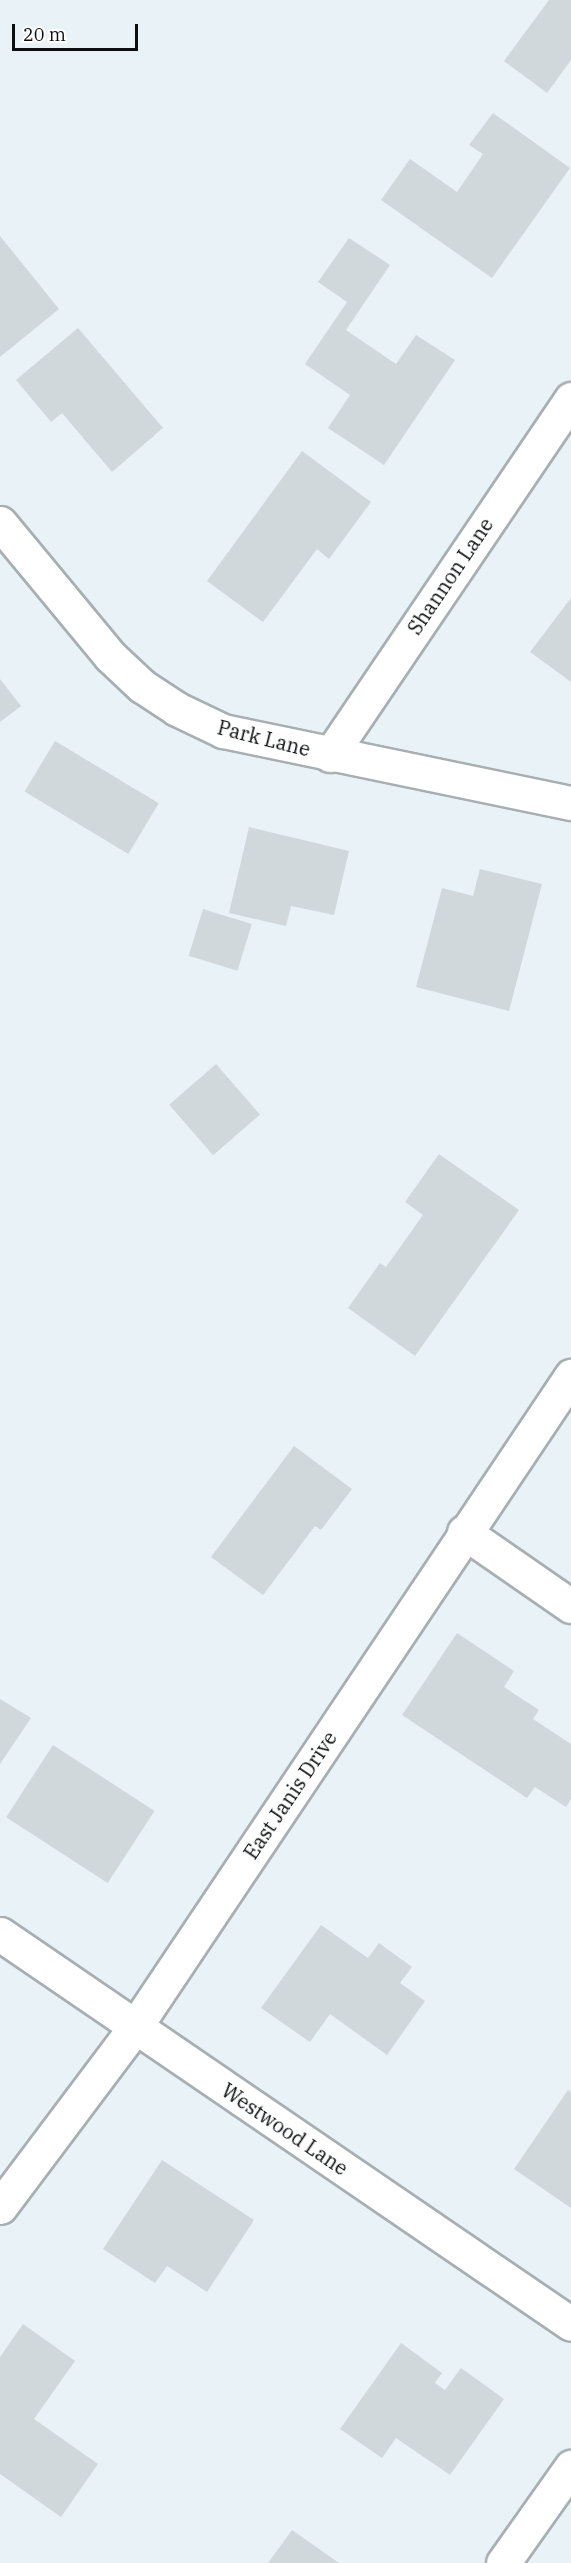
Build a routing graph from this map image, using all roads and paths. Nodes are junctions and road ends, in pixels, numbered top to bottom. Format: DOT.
graph roads {
  1 [pos="571,399"];
  2 [pos="0,523"];
  3 [pos="330,755"];
  4 [pos="571,803"];
  5 [pos="571,1376"];
  6 [pos="464,1532"];
  7 [pos="571,1606"];
  8 [pos="0,1934"];
  9 [pos="135,2027"];
  10 [pos="0,2207"];
  11 [pos="571,2324"];
  12 [pos="571,2467"];
  13 [pos="503,2563"];
  1 -- 3 [label="street, Shannon Lane"];
  2 -- 3 [label="street, Park Lane"];
  3 -- 4 [label="street, Park Lane"];
  5 -- 6 [label="street, East Janis Drive"];
  6 -- 7 [label="street"];
  6 -- 9 [label="street, East Janis Drive"];
  8 -- 9 [label="street, Westwood Lane"];
  9 -- 10 [label="street, East Janis Drive"];
  9 -- 11 [label="street, Westwood Lane"];
  12 -- 13 [label="street"];
}
